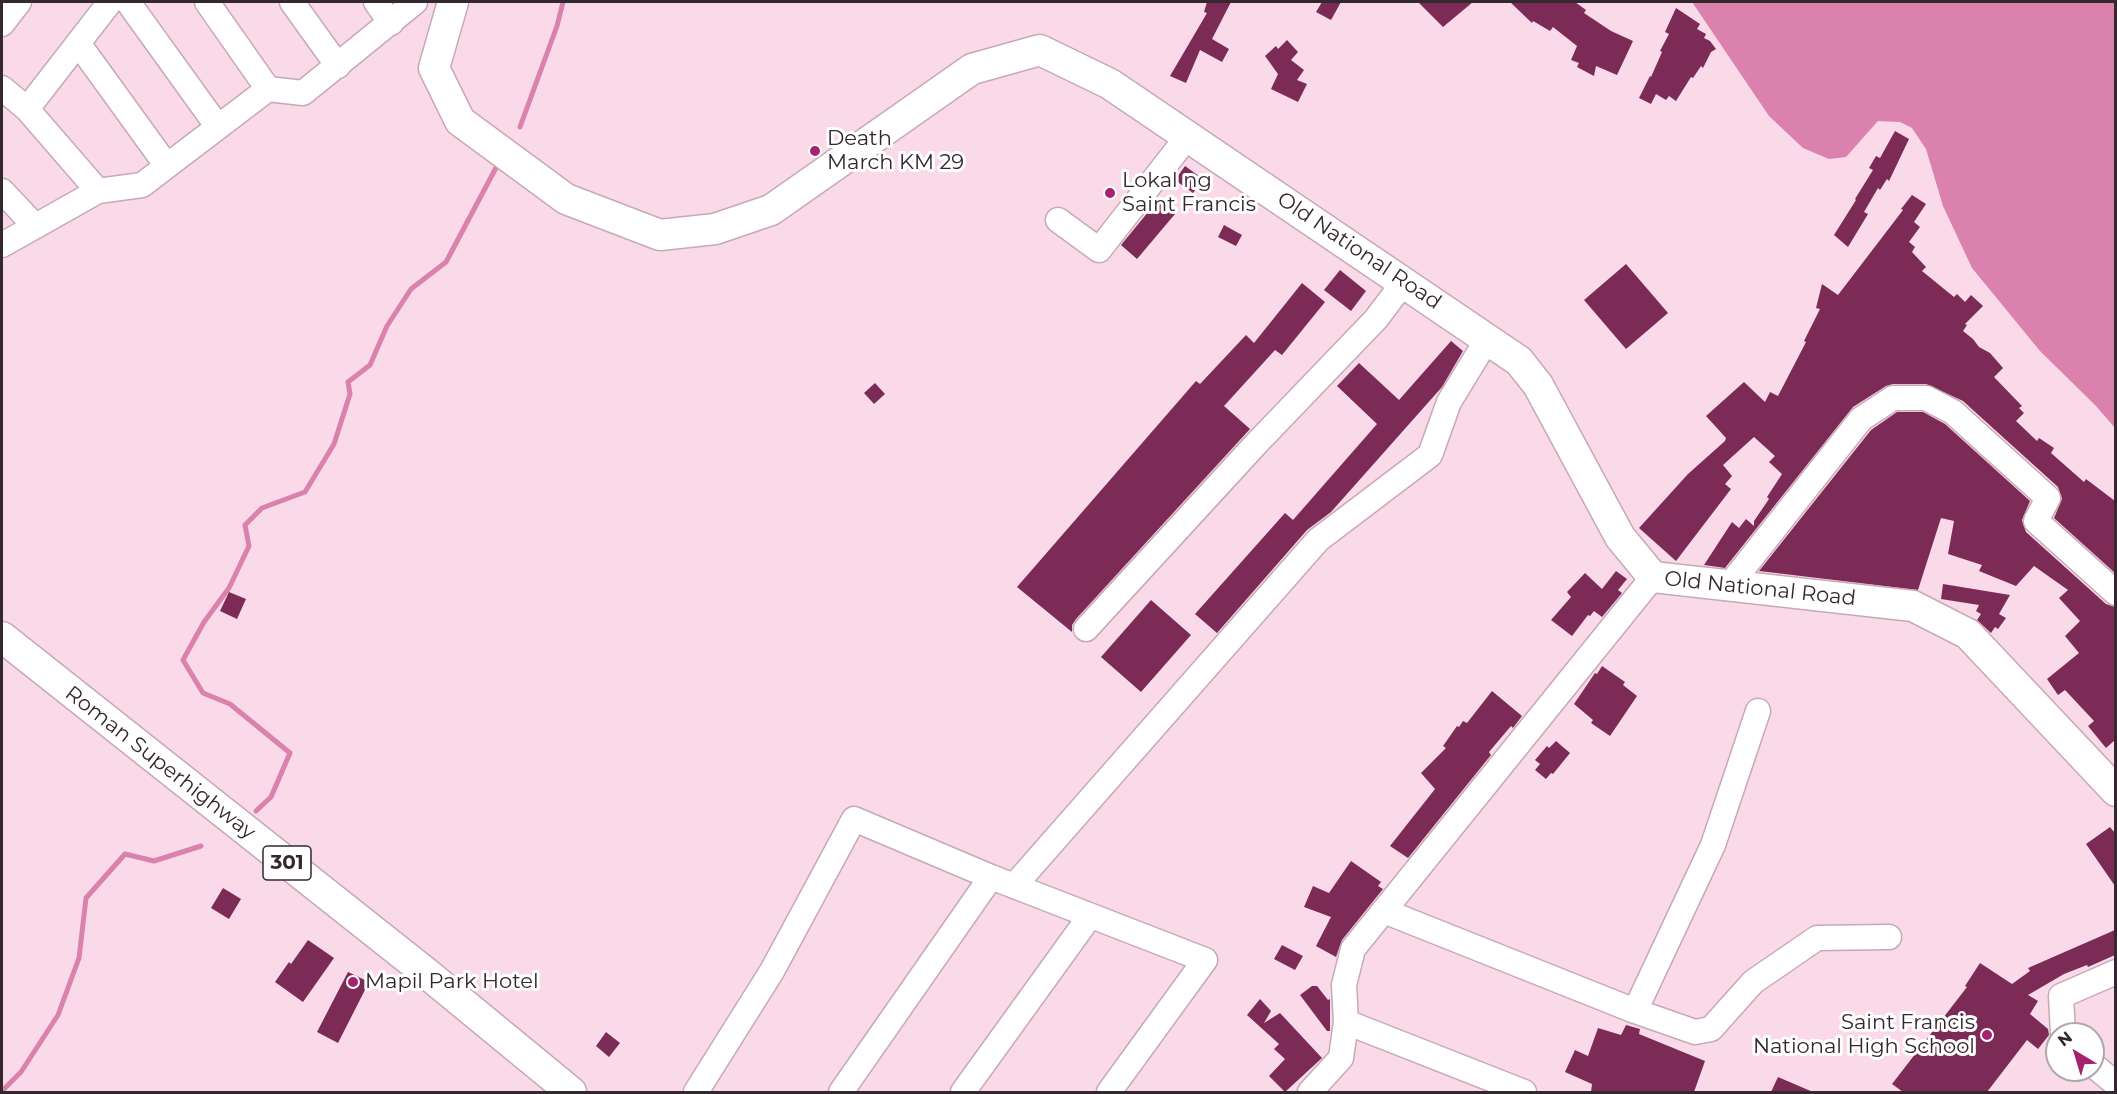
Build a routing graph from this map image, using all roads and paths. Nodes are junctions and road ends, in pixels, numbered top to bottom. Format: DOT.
graph roads {
  1 [pos="19,2"];
  2 [pos="110,2"];
  3 [pos="128,2"];
  4 [pos="207,2"];
  5 [pos="292,2"];
  6 [pos="376,2"];
  7 [pos="415,2"];
  8 [pos="453,2"];
  9 [pos="391,23"];
  10 [pos="2,24"];
  11 [pos="78,43"];
  12 [pos="338,66"];
  13 [pos="2,87"];
  14 [pos="268,89"];
  15 [pos="27,109"];
  16 [pos="218,127"];
  17 [pos="1188,136"];
  18 [pos="167,166"];
  19 [pos="98,190"];
  20 [pos="2,191"];
  21 [pos="1058,220"];
  22 [pos="35,226"];
  23 [pos="2,245"];
  24 [pos="1404,282"];
  25 [pos="1488,338"];
  26 [pos="1653,577"];
  27 [pos="1729,586"];
  28 [pos="2115,592"];
  29 [pos="1086,629"];
  30 [pos="2,637"];
  31 [pos="1758,711"];
  32 [pos="2115,791"];
  33 [pos="991,877"];
  34 [pos="1014,886"];
  35 [pos="1384,911"];
  36 [pos="1090,916"];
  37 [pos="1889,937"];
  38 [pos="2115,972"];
  39 [pos="1635,1011"];
  40 [pos="1346,1022"];
  41 [pos="2062,1022"];
  42 [pos="702,1091"];
  43 [pos="571,1092"];
  44 [pos="841,1092"];
  45 [pos="963,1092"];
  46 [pos="1109,1092"];
  47 [pos="1310,1092"];
  48 [pos="1524,1092"];
  1 -- 10 [label="street"];
  2 -- 11 [label="street"];
  3 -- 16 [label="street"];
  4 -- 14 [label="street"];
  5 -- 12 [label="street"];
  6 -- 9 [label="street"];
  7 -- 9 [label="street"];
  8 -- 17 [label="main road, Old National Road"];
  9 -- 12 [label="street"];
  11 -- 15 [label="street"];
  11 -- 18 [label="street"];
  12 -- 14 [label="street"];
  13 -- 15 [label="street"];
  14 -- 16 [label="street"];
  15 -- 19 [label="street"];
  16 -- 18 [label="street"];
  17 -- 21 [label="street"];
  17 -- 24 [label="main road, Old National Road"];
  18 -- 19 [label="street"];
  19 -- 22 [label="street"];
  20 -- 22 [label="street"];
  22 -- 23 [label="street"];
  24 -- 25 [label="main road, Old National Road"];
  24 -- 29 [label="street"];
  25 -- 26 [label="main road, Old National Road"];
  25 -- 34 [label="street"];
  26 -- 27 [label="main road, Old National Road"];
  26 -- 35 [label="street"];
  27 -- 28 [label="street"];
  27 -- 32 [label="main road, Old National Road"];
  30 -- 43 [label="main road, Roman Superhighway / 301"];
  31 -- 39 [label="street"];
  33 -- 34 [label="street"];
  33 -- 42 [label="street"];
  33 -- 44 [label="street"];
  34 -- 36 [label="street"];
  35 -- 39 [label="street"];
  35 -- 40 [label="street"];
  36 -- 45 [label="street"];
  36 -- 46 [label="street"];
  37 -- 39 [label="street"];
  38 -- 41 [label="street"];
  40 -- 47 [label="street"];
  40 -- 48 [label="street"];
}
